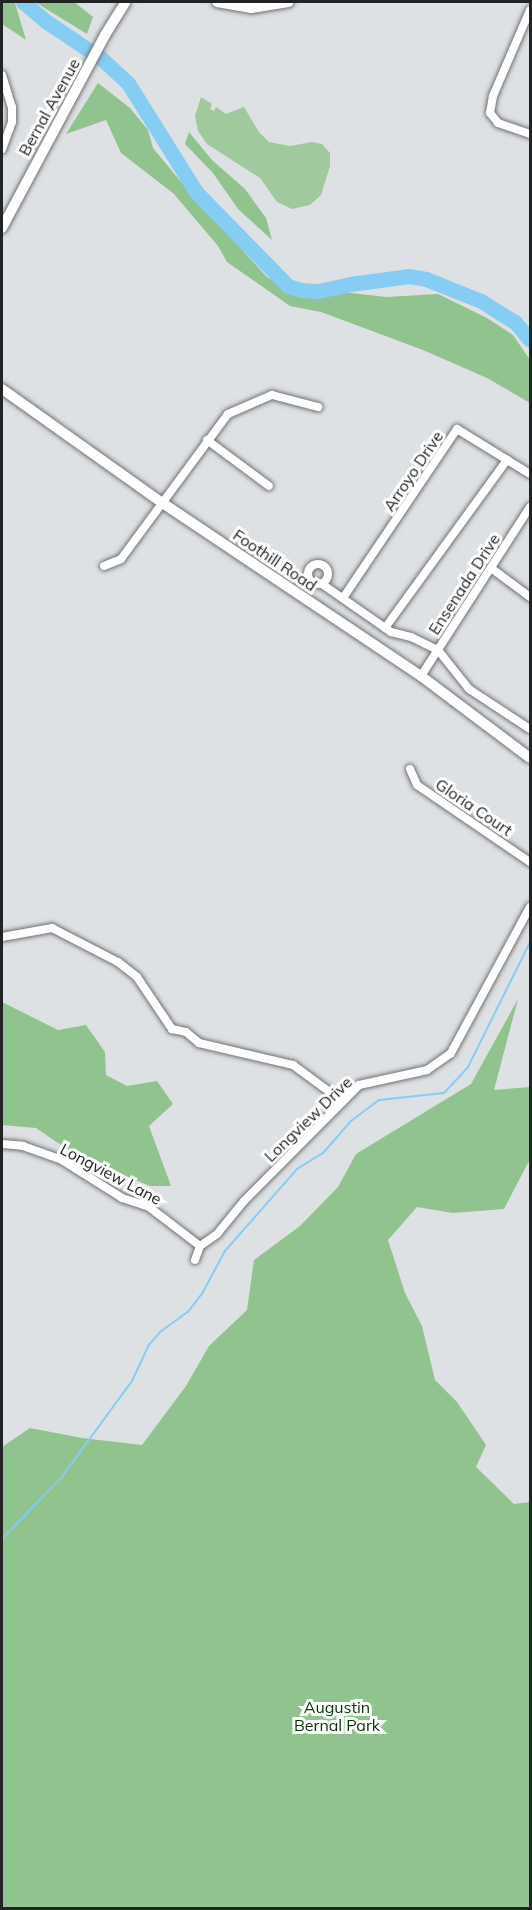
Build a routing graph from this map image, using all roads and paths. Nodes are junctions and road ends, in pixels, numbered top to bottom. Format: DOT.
graph roads {
  1 [pos="126,2"];
  2 [pos="218,2"];
  3 [pos="289,2"];
  4 [pos="531,10"];
  5 [pos="2,75"];
  6 [pos="531,134"];
  7 [pos="2,149"];
  8 [pos="2,228"];
  9 [pos="2,389"];
  10 [pos="318,407"];
  11 [pos="207,440"];
  12 [pos="507,460"];
  13 [pos="531,474"];
  14 [pos="268,486"];
  15 [pos="161,502"];
  16 [pos="531,507"];
  17 [pos="104,566"];
  18 [pos="491,568"];
  19 [pos="322,584"];
  20 [pos="531,597"];
  21 [pos="343,598"];
  22 [pos="385,628"];
  23 [pos="438,650"];
  24 [pos="421,676"];
  25 [pos="531,729"];
  26 [pos="531,759"];
  27 [pos="410,769"];
  28 [pos="531,862"];
  29 [pos="531,908"];
  30 [pos="2,937"];
  31 [pos="342,1101"];
  32 [pos="2,1144"];
  33 [pos="200,1246"];
  34 [pos="195,1260"];
  1 -- 8 [label="main road, Bernal Avenue"];
  2 -- 3 [label="main road"];
  4 -- 6 [label="street"];
  5 -- 7 [label="street"];
  9 -- 15 [label="main road, Foothill Road"];
  10 -- 11 [label="street"];
  11 -- 14 [label="street"];
  11 -- 15 [label="street"];
  12 -- 13 [label="street, Arroyo Drive"];
  12 -- 21 [label="street, Arroyo Drive"];
  12 -- 22 [label="street"];
  15 -- 17 [label="street"];
  15 -- 24 [label="main road, Foothill Road"];
  16 -- 18 [label="street, Ensenada Drive"];
  18 -- 20 [label="street"];
  18 -- 23 [label="street, Ensenada Drive"];
  19 -- 21 [label="street"];
  21 -- 22 [label="street"];
  22 -- 23 [label="street"];
  23 -- 24 [label="street, Ensenada Drive"];
  23 -- 25 [label="street"];
  24 -- 26 [label="main road, Foothill Road"];
  27 -- 28 [label="street, Gloria Court"];
  29 -- 31 [label="street, Longview Drive"];
  30 -- 31 [label="street"];
  31 -- 33 [label="street, Longview Drive"];
  32 -- 33 [label="street, Longview Lane"];
  33 -- 34 [label="street"];
}
